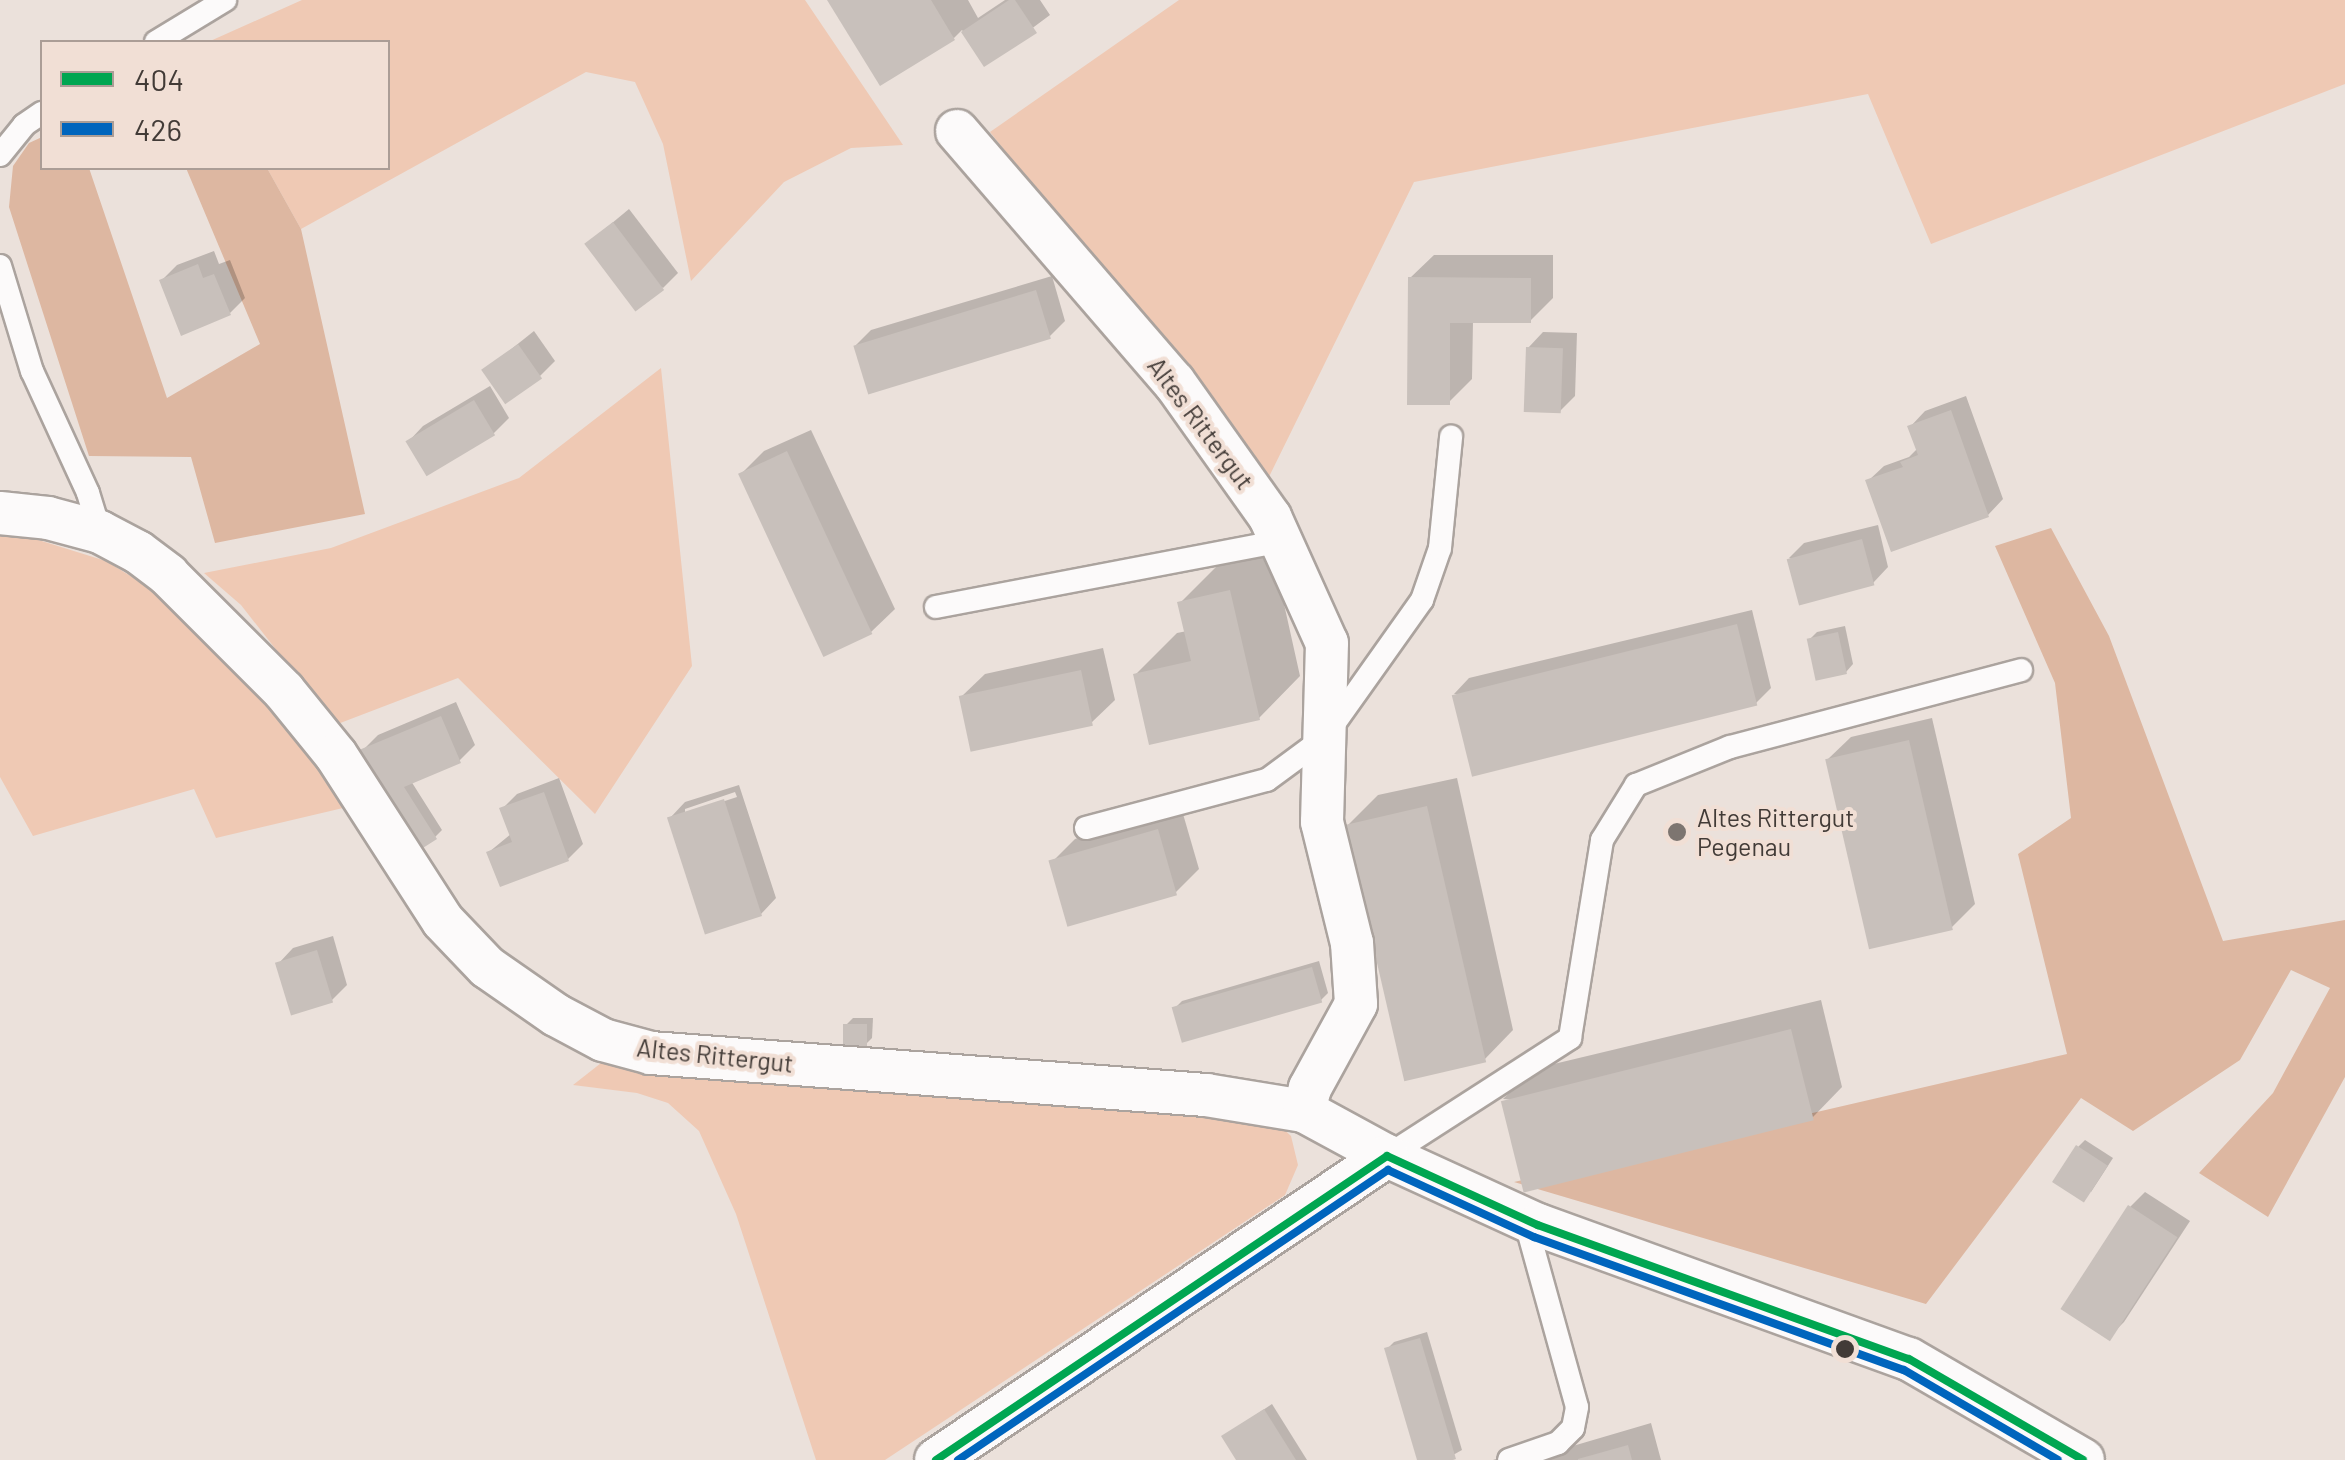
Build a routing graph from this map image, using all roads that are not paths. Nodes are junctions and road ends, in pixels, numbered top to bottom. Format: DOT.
graph roads {
  1 [pos="225,0"];
  2 [pos="159,40"];
  3 [pos="40,114"];
  4 [pos="957,131"];
  5 [pos="0,155"];
  6 [pos="0,266"];
  7 [pos="1451,438"];
  8 [pos="0,513"];
  9 [pos="100,532"];
  10 [pos="1281,542"];
  11 [pos="936,607"];
  12 [pos="2022,670"];
  13 [pos="1324,738"];
  14 [pos="1086,828"];
  15 [pos="1304,1111"];
  16 [pos="1387,1156"];
  17 [pos="1525,1218"];
  18 [pos="936,1460"];
  19 [pos="1509,1460"];
  20 [pos="2082,1460"];
  1 -- 2 [label="lane"];
  3 -- 5 [label="lane"];
  4 -- 10 [label="street, Altes Rittergut"];
  6 -- 9 [label="lane"];
  7 -- 13 [label="lane"];
  8 -- 9 [label="street, Altes Rittergut"];
  9 -- 15 [label="street, Altes Rittergut"];
  10 -- 11 [label="lane"];
  10 -- 13 [label="street, Altes Rittergut"];
  12 -- 16 [label="lane"];
  13 -- 14 [label="lane"];
  13 -- 15 [label="street, Altes Rittergut"];
  15 -- 16 [label="street, Altes Rittergut"];
  16 -- 17 [label="street, Altes Rittergut"];
  16 -- 18 [label="street"];
  17 -- 19 [label="lane"];
  17 -- 20 [label="street, Altes Rittergut"];
}
